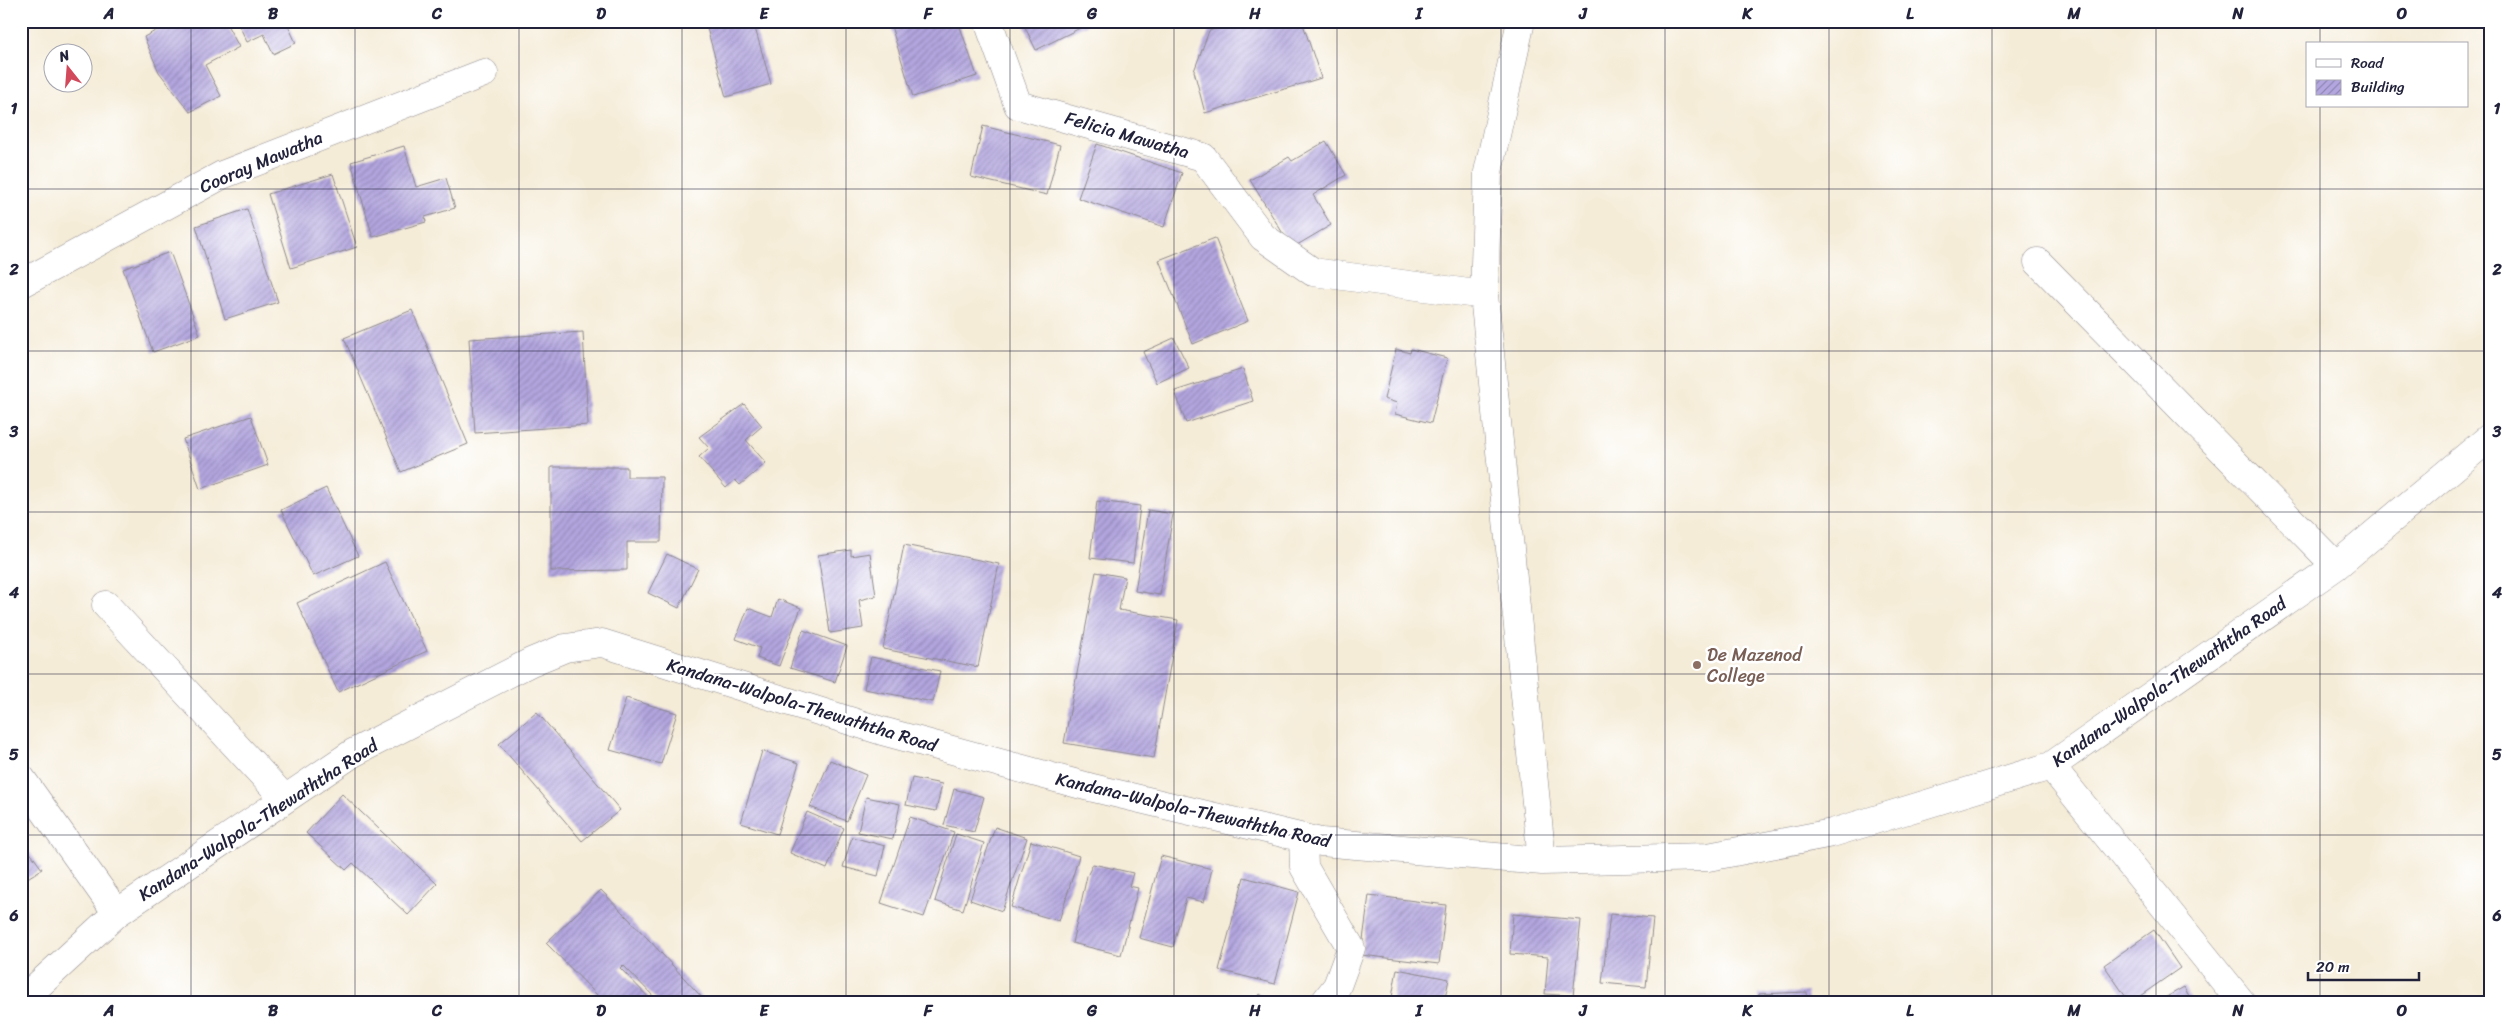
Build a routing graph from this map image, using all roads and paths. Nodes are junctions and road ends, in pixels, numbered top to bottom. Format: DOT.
graph roads {
  1 [pos="988,21"];
  2 [pos="1521,21"];
  3 [pos="484,73"];
  4 [pos="2038,262"];
  5 [pos="21,284"];
  6 [pos="1484,295"];
  7 [pos="2490,437"];
  8 [pos="2336,566"];
  9 [pos="106,605"];
  10 [pos="2051,766"];
  11 [pos="21,778"];
  12 [pos="285,799"];
  13 [pos="1303,838"];
  14 [pos="1542,861"];
  15 [pos="117,913"];
  16 [pos="21,1001"];
  17 [pos="1324,1003"];
  18 [pos="2242,1003"];
  1 -- 6 [label="street, Felicia Mawatha"];
  2 -- 6 [label="street"];
  3 -- 5 [label="street, Cooray Mawatha"];
  4 -- 8 [label="street"];
  6 -- 14 [label="street"];
  7 -- 8 [label="street, Kandana-Walpola-Thewaththa Road"];
  8 -- 10 [label="street, Kandana-Walpola-Thewaththa Road"];
  9 -- 12 [label="street"];
  10 -- 14 [label="street, Kandana-Walpola-Thewaththa Road"];
  10 -- 18 [label="street"];
  11 -- 15 [label="street"];
  12 -- 13 [label="street, Kandana-Walpola-Thewaththa Road"];
  12 -- 15 [label="street, Kandana-Walpola-Thewaththa Road"];
  13 -- 14 [label="street, Kandana-Walpola-Thewaththa Road"];
  13 -- 17 [label="street"];
  15 -- 16 [label="street, Kandana-Walpola-Thewaththa Road"];
}
